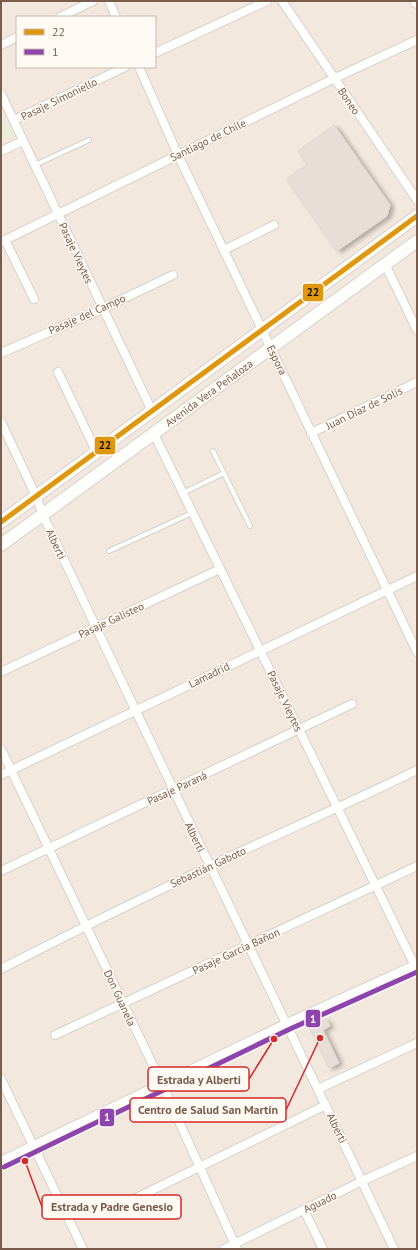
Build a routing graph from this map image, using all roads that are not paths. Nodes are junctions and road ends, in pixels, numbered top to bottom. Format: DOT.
graph roads {
  1 [pos="93,1"];
  2 [pos="109,1"];
  3 [pos="267,1"];
  4 [pos="282,1"];
  5 [pos="62,16"];
  6 [pos="116,16"];
  7 [pos="16,38"];
  8 [pos="417,40"];
  9 [pos="1,45"];
  10 [pos="156,53"];
  11 [pos="123,68"];
  12 [pos="139,68"];
  13 [pos="334,79"];
  14 [pos="1,94"];
  15 [pos="14,120"];
  16 [pos="89,140"];
  17 [pos="23,142"];
  18 [pos="1,151"];
  19 [pos="178,154"];
  20 [pos="34,165"];
  21 [pos="417,200"];
  22 [pos="58,214"];
  23 [pos="417,216"];
  24 [pos="274,225"];
  25 [pos="3,241"];
  26 [pos="417,241"];
  27 [pos="224,250"];
  28 [pos="385,264"];
  29 [pos="173,275"];
  30 [pos="34,299"];
  31 [pos="102,309"];
  32 [pos="262,330"];
  33 [pos="417,330"];
  34 [pos="271,348"];
  35 [pos="1,353"];
  36 [pos="58,372"];
  37 [pos="417,382"];
  38 [pos="152,411"];
  39 [pos="1,422"];
  40 [pos="154,432"];
  41 [pos="4,433"];
  42 [pos="312,433"];
  43 [pos="96,451"];
  44 [pos="213,451"];
  45 [pos="224,473"];
  46 [pos="183,493"];
  47 [pos="36,496"];
  48 [pos="193,513"];
  49 [pos="42,515"];
  50 [pos="1,522"];
  51 [pos="250,526"];
  52 [pos="1,545"];
  53 [pos="109,551"];
  54 [pos="220,569"];
  55 [pos="417,576"];
  56 [pos="387,590"];
  57 [pos="95,627"];
  58 [pos="260,651"];
  59 [pos="417,652"];
  60 [pos="1,672"];
  61 [pos="352,704"];
  62 [pos="135,711"];
  63 [pos="299,729"];
  64 [pos="1,749"];
  65 [pos="11,770"];
  66 [pos="417,770"];
  67 [pos="1,775"];
  68 [pos="172,790"];
  69 [pos="338,808"];
  70 [pos="48,849"];
  71 [pos="209,866"];
  72 [pos="417,866"];
  73 [pos="1,871"];
  74 [pos="376,886"];
  75 [pos="86,925"];
  76 [pos="247,945"];
  77 [pos="416,967"];
  78 [pos="1,969"];
  79 [pos="123,1004"];
  80 [pos="287,1023"];
  81 [pos="55,1035"];
  82 [pos="417,1043"];
  83 [pos="1,1079"];
  84 [pos="162,1084"];
  85 [pos="318,1089"];
  86 [pos="326,1105"];
  87 [pos="33,1147"];
  88 [pos="417,1156"];
  89 [pos="1,1162"];
  90 [pos="199,1167"];
  91 [pos="362,1181"];
  92 [pos="134,1198"];
  93 [pos="304,1210"];
  94 [pos="235,1246"];
  95 [pos="83,1249"];
  96 [pos="224,1249"];
  97 [pos="323,1249"];
  98 [pos="394,1249"];
  1 -- 5 [label="street"];
  2 -- 6 [label="street"];
  3 -- 10 [label="street"];
  4 -- 13 [label="street, Boneo"];
  7 -- 9 [label="street"];
  8 -- 13 [label="street, Santiago de Chile"];
  11 -- 15 [label="street, Pasaje Simoniello"];
  12 -- 19 [label="street, Espora"];
  13 -- 19 [label="street, Santiago de Chile"];
  13 -- 21 [label="street, Boneo"];
  14 -- 15 [label="street, Pasaje Vieytes"];
  15 -- 17 [label="street, Pasaje Vieytes"];
  16 -- 20 [label="lane"];
  17 -- 18 [label="street"];
  17 -- 20 [label="street, Pasaje Vieytes"];
  19 -- 22 [label="street, Santiago de Chile"];
  19 -- 27 [label="street, Espora"];
  20 -- 22 [label="street, Pasaje Vieytes"];
  22 -- 25 [label="street, Santiago de Chile"];
  22 -- 31 [label="street, Pasaje Vieytes"];
  23 -- 32 [label="main road, Avenida Vera Peñaloza"];
  24 -- 27 [label="street"];
  25 -- 30 [label="street"];
  26 -- 28 [label="main road, Avenida Vera Peñaloza"];
  27 -- 32 [label="street, Espora"];
  28 -- 33 [label="street"];
  28 -- 34 [label="main road, Avenida Vera Peñaloza"];
  29 -- 31 [label="street, Pasaje del Campo"];
  31 -- 35 [label="street, Pasaje del Campo"];
  31 -- 38 [label="street, Pasaje Vieytes"];
  32 -- 34 [label="street, Espora"];
  32 -- 38 [label="main road, Avenida Vera Peñaloza"];
  34 -- 40 [label="main road, Avenida Vera Peñaloza"];
  34 -- 42 [label="street, Espora"];
  36 -- 43 [label="street"];
  37 -- 42 [label="street, Juan Díaz de Solís"];
  38 -- 43 [label="main road, Avenida Vera Peñaloza"];
  39 -- 41 [label="street, Alberti"];
  40 -- 46 [label="street, Pasaje Vieytes"];
  40 -- 49 [label="main road, Avenida Vera Peñaloza"];
  41 -- 47 [label="street, Alberti"];
  42 -- 56 [label="street, Espora"];
  43 -- 47 [label="main road, Avenida Vera Peñaloza"];
  44 -- 45 [label="lane"];
  45 -- 46 [label="lane"];
  45 -- 51 [label="lane"];
  46 -- 48 [label="street, Pasaje Vieytes"];
  47 -- 49 [label="street, Alberti"];
  47 -- 50 [label="main road, Avenida Vera Peñaloza"];
  48 -- 53 [label="lane"];
  48 -- 54 [label="street, Pasaje Vieytes"];
  49 -- 52 [label="main road, Avenida Vera Peñaloza"];
  49 -- 57 [label="street, Alberti"];
  54 -- 57 [label="street, Pasaje Galisteo"];
  54 -- 58 [label="street, Pasaje Vieytes"];
  55 -- 56 [label="street, Lamadrid"];
  56 -- 58 [label="street, Lamadrid"];
  56 -- 59 [label="street, Espora"];
  57 -- 60 [label="street, Pasaje Galisteo"];
  57 -- 62 [label="street, Alberti"];
  58 -- 62 [label="street, Lamadrid"];
  58 -- 63 [label="street, Pasaje Vieytes"];
  61 -- 63 [label="street, Pasaje Paraná"];
  62 -- 65 [label="street, Lamadrid"];
  62 -- 68 [label="street, Alberti"];
  63 -- 68 [label="street, Pasaje Paraná"];
  63 -- 69 [label="street, Pasaje Vieytes"];
  64 -- 65 [label="street, Don Guanela"];
  65 -- 67 [label="street, Lamadrid"];
  65 -- 70 [label="street, Don Guanela"];
  66 -- 69 [label="street, Sebastián Gaboto"];
  68 -- 70 [label="street, Pasaje Paraná"];
  68 -- 71 [label="street, Alberti"];
  69 -- 71 [label="street, Sebastián Gaboto"];
  69 -- 74 [label="street, Pasaje Vieytes"];
  70 -- 73 [label="street, Pasaje Paraná"];
  70 -- 75 [label="street, Don Guanela"];
  71 -- 75 [label="street, Sebastián Gaboto"];
  71 -- 76 [label="street, Alberti"];
  72 -- 74 [label="street, Pasaje García Bañon"];
  74 -- 76 [label="street, Pasaje García Bañon"];
  74 -- 77 [label="street, Pasaje Vieytes"];
  75 -- 78 [label="street, Sebastián Gaboto"];
  75 -- 79 [label="street, Don Guanela"];
  76 -- 79 [label="street, Pasaje García Bañon"];
  76 -- 80 [label="street, Alberti"];
  77 -- 80 [label="street"];
  79 -- 81 [label="street, Pasaje García Bañon"];
  79 -- 84 [label="street, Don Guanela"];
  80 -- 84 [label="street"];
  80 -- 85 [label="street, Alberti"];
  82 -- 85 [label="street"];
  83 -- 87 [label="street"];
  84 -- 87 [label="street"];
  84 -- 90 [label="street, Don Guanela"];
  85 -- 86 [label="street, Alberti"];
  86 -- 90 [label="street"];
  86 -- 91 [label="street, Alberti"];
  87 -- 89 [label="street"];
  87 -- 95 [label="street"];
  88 -- 91 [label="street, Aguado"];
  90 -- 92 [label="street"];
  90 -- 94 [label="street, Don Guanela"];
  91 -- 93 [label="street, Aguado"];
  91 -- 98 [label="street, Alberti"];
  93 -- 94 [label="street, Aguado"];
  93 -- 97 [label="street"];
  94 -- 96 [label="street, Aguado"];
}
